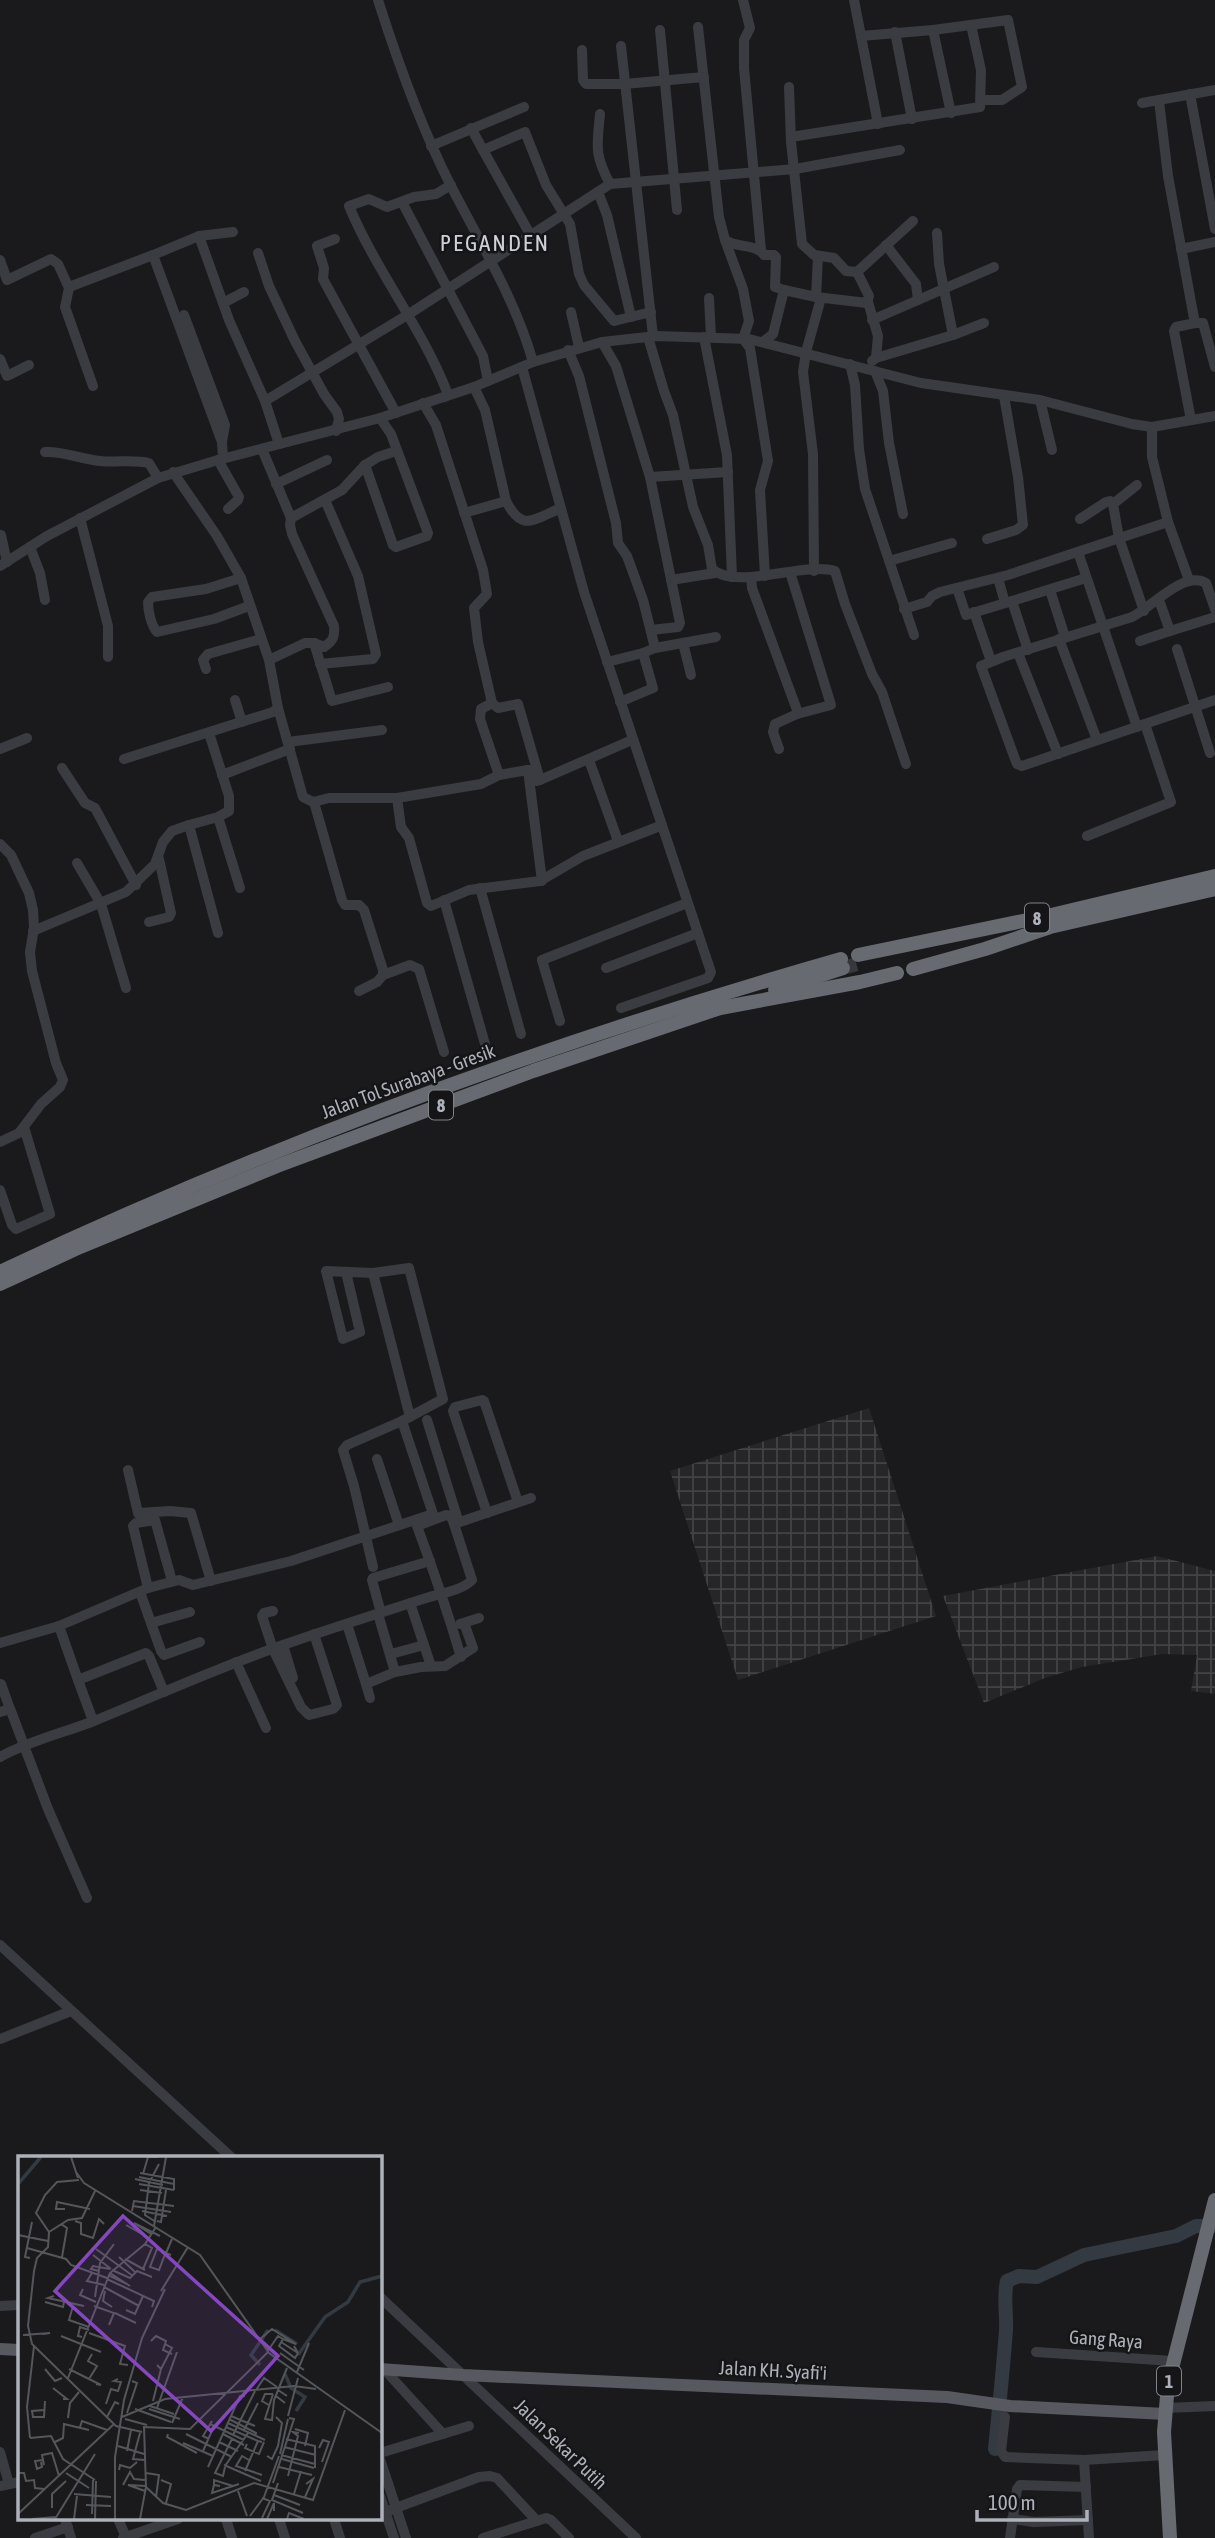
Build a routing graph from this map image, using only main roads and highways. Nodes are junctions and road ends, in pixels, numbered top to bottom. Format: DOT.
graph roads {
  1 [pos="1215,877"];
  2 [pos="1215,890"];
  3 [pos="1050,927"];
  4 [pos="913,969"];
  5 [pos="897,973"];
  6 [pos="720,1008"];
  7 [pos="0,1272"];
  8 [pos="0,1284"];
  9 [pos="1215,2200"];
  10 [pos="1210,2232"];
  11 [pos="0,2349"];
  12 [pos="18,2354"];
  13 [pos="382,2369"];
  14 [pos="1165,2411"];
  15 [pos="1170,2538"];
  1 -- 3 [label="highway, 8"];
  2 -- 3 [label="highway, 8"];
  3 -- 4 [label="highway, 8"];
  5 -- 6 [label="highway, Jalan Tol Surabaya - Gresik / 8"];
  6 -- 7 [label="highway, Jalan Tol Surabaya - Gresik / 8"];
  6 -- 8 [label="highway, Jalan Tol Surabaya - Gresik / 8"];
  9 -- 10 [label="highway, 1"];
  10 -- 14 [label="highway, 1"];
  11 -- 12 [label="main road"];
  13 -- 14 [label="main road, Jalan KH. Syafi'i"];
  14 -- 15 [label="highway, 1"];
}
